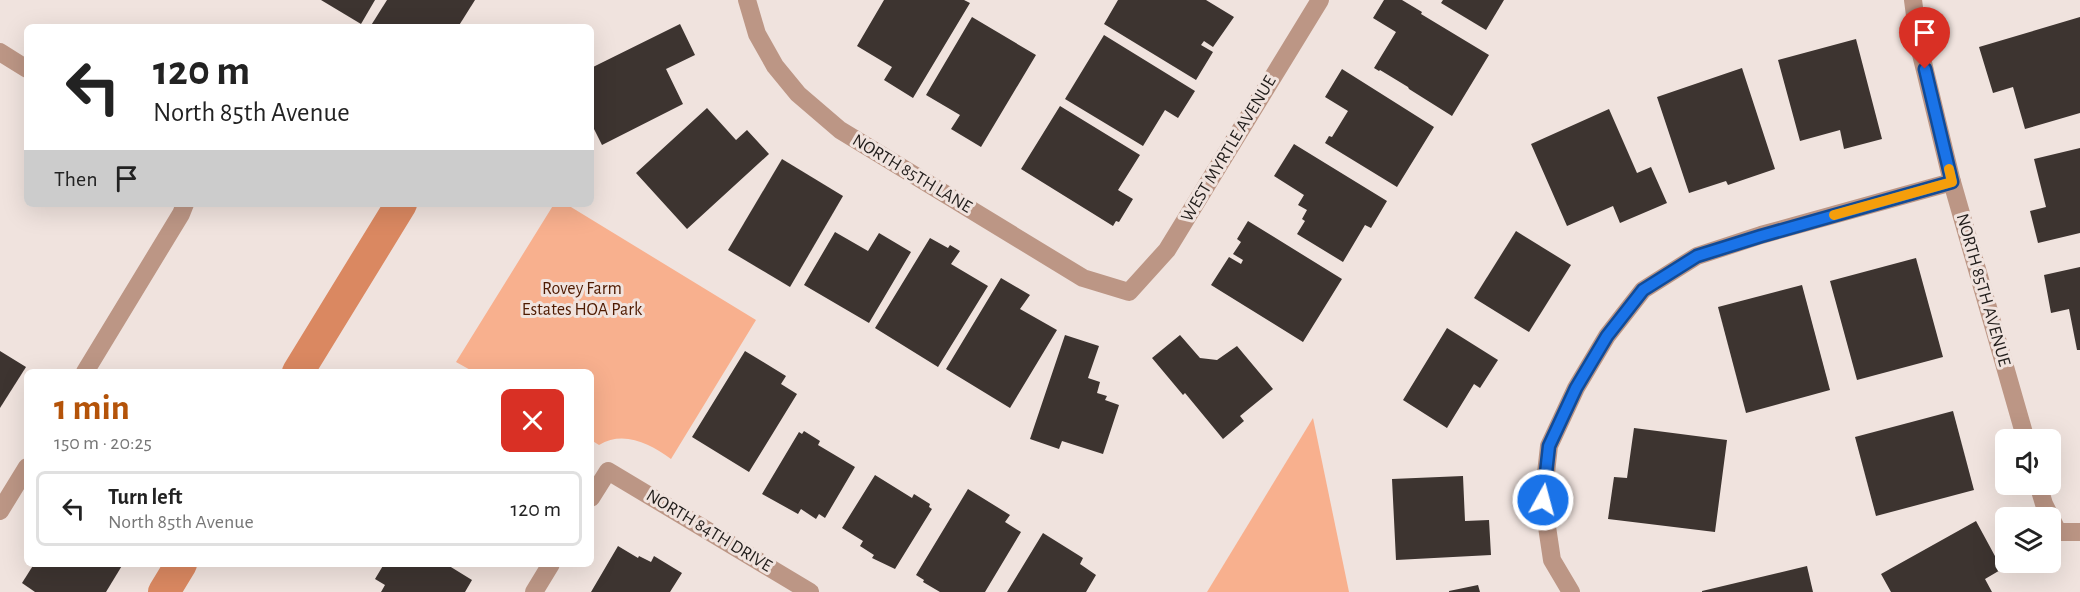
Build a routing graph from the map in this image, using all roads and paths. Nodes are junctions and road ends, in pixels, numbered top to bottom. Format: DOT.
graph roads {
  1 [pos="747,0"];
  2 [pos="1320,0"];
  3 [pos="1913,0"];
  4 [pos="0,52"];
  5 [pos="24,67"];
  6 [pos="1952,182"];
  7 [pos="183,207"];
  8 [pos="1129,292"];
  9 [pos="87,369"];
  10 [pos="2022,429"];
  11 [pos="24,472"];
  12 [pos="594,493"];
  13 [pos="2041,495"];
  14 [pos="0,511"];
  15 [pos="2080,532"];
  16 [pos="549,567"];
  17 [pos="534,592"];
  18 [pos="810,592"];
  19 [pos="1571,592"];
  1 -- 8 [label="street, NORTH 85TH LANE"];
  2 -- 8 [label="street, WEST MYRTLE AVENUE"];
  3 -- 6 [label="street, NORTH 85TH AVENUE"];
  4 -- 5 [label="street"];
  6 -- 10 [label="street, NORTH 85TH AVENUE"];
  6 -- 19 [label="street"];
  7 -- 9 [label="street"];
  11 -- 14 [label="street"];
  12 -- 18 [label="street, NORTH 84TH DRIVE"];
  13 -- 15 [label="street"];
  16 -- 17 [label="street"];
}
